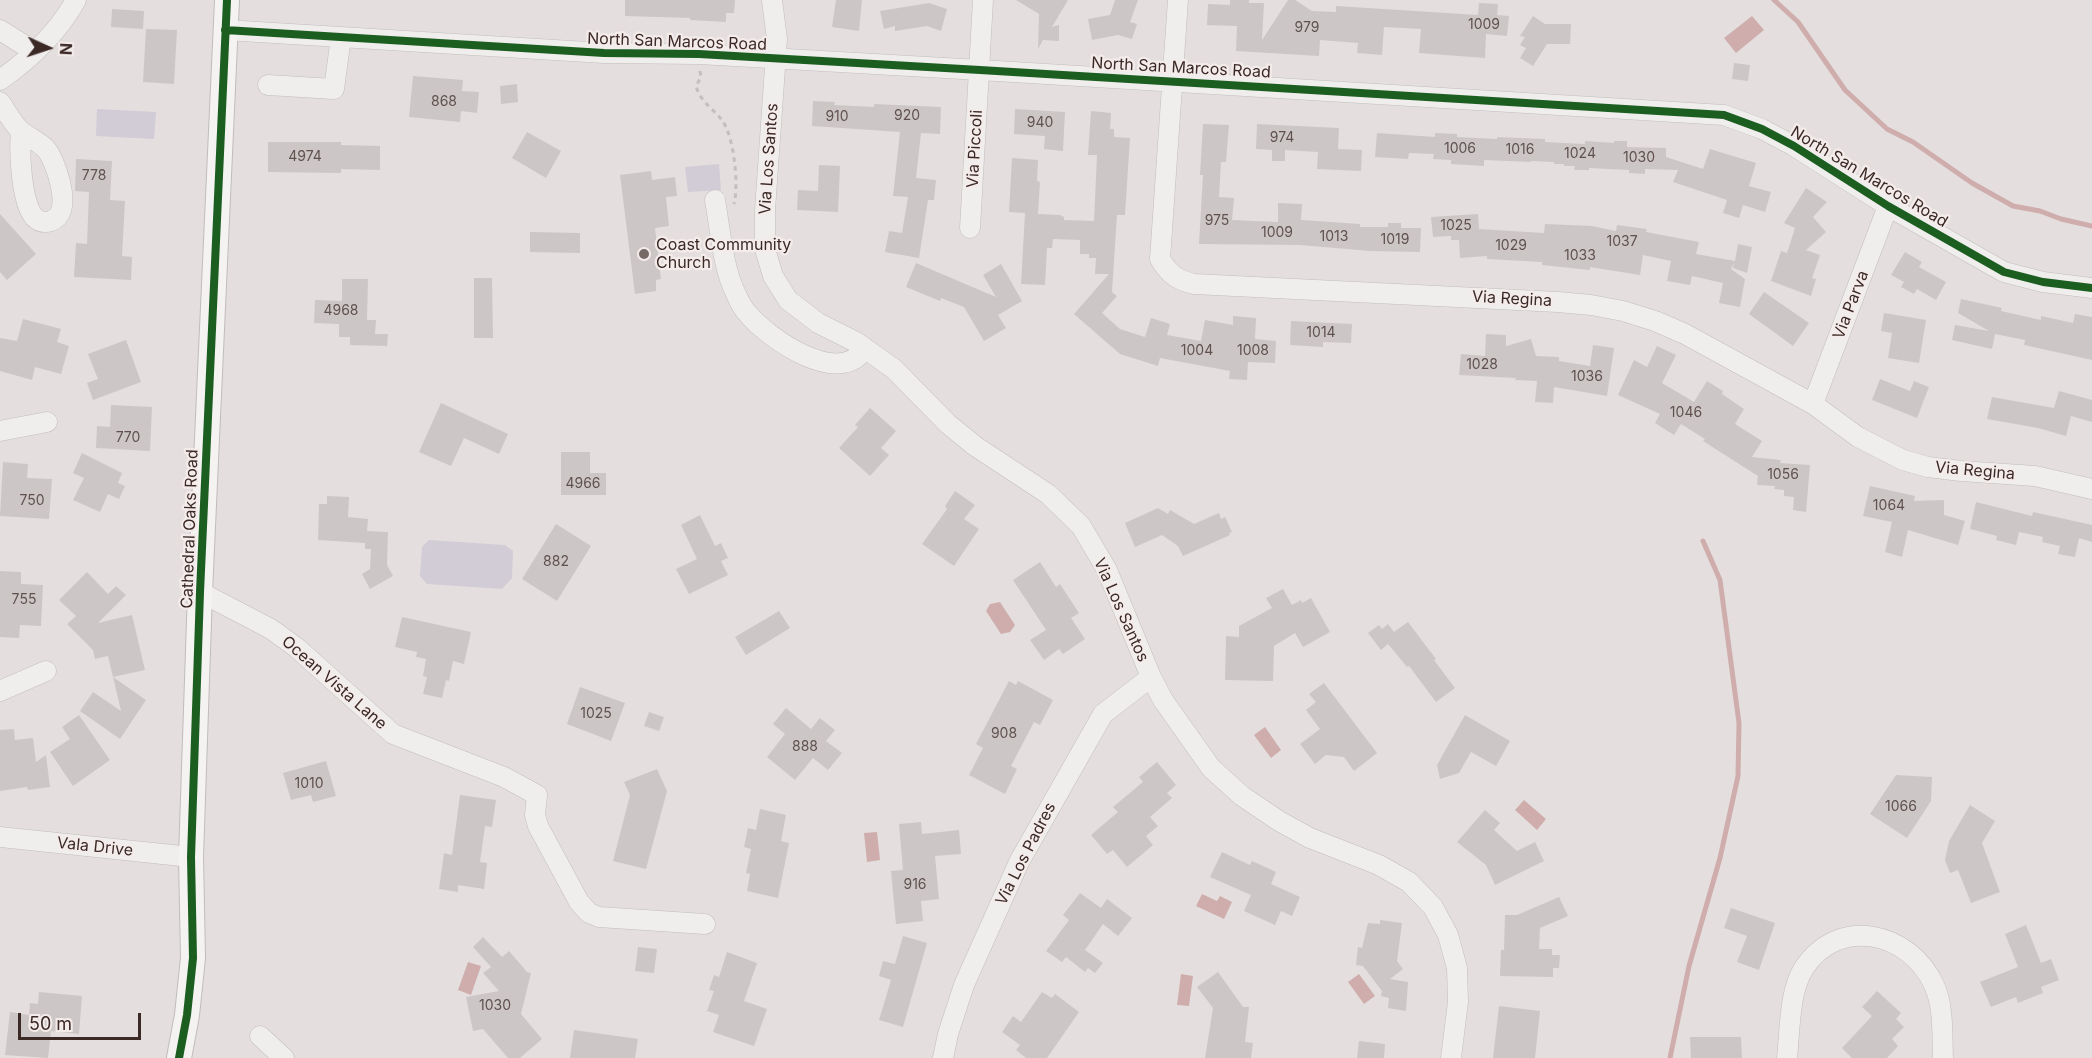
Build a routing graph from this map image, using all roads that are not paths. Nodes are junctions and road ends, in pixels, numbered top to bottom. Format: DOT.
graph roads {
  1 [pos="76,0"];
  2 [pos="227,0"];
  3 [pos="772,0"];
  4 [pos="982,0"];
  5 [pos="1178,0"];
  6 [pos="0,30"];
  7 [pos="225,30"];
  8 [pos="342,37"];
  9 [pos="34,52"];
  10 [pos="776,59"];
  11 [pos="980,70"];
  12 [pos="0,80"];
  13 [pos="1171,81"];
  14 [pos="268,85"];
  15 [pos="0,102"];
  16 [pos="21,131"];
  17 [pos="723,203"];
  18 [pos="1888,206"];
  19 [pos="970,228"];
  20 [pos="2092,288"];
  21 [pos="865,348"];
  22 [pos="1813,404"];
  23 [pos="47,422"];
  24 [pos="0,431"];
  25 [pos="2092,489"];
  26 [pos="200,592"];
  27 [pos="46,671"];
  28 [pos="1151,677"];
  29 [pos="0,691"];
  30 [pos="0,837"];
  31 [pos="191,856"];
  32 [pos="705,924"];
  33 [pos="260,1036"];
  34 [pos="179,1058"];
  35 [pos="284,1058"];
  36 [pos="944,1058"];
  37 [pos="1451,1058"];
  38 [pos="1787,1058"];
  39 [pos="1943,1058"];
  1 -- 9 [label="street"];
  2 -- 7 [label="main road, Cathedral Oaks Road"];
  3 -- 10 [label="street, Via Los Santos"];
  4 -- 11 [label="street, Via Piccoli"];
  5 -- 13 [label="street, Via Regina"];
  6 -- 9 [label="street"];
  7 -- 8 [label="street, North San Marcos Road"];
  7 -- 26 [label="main road, Cathedral Oaks Road"];
  8 -- 10 [label="street, North San Marcos Road"];
  8 -- 14 [label="street"];
  9 -- 12 [label="street"];
  10 -- 11 [label="street, North San Marcos Road"];
  10 -- 21 [label="street, Via Los Santos"];
  11 -- 13 [label="street, North San Marcos Road"];
  11 -- 19 [label="street, Via Piccoli"];
  13 -- 18 [label="street, North San Marcos Road"];
  13 -- 22 [label="street, Via Regina"];
  15 -- 16 [label="street"];
  17 -- 21 [label="street"];
  18 -- 20 [label="street, North San Marcos Road"];
  18 -- 22 [label="street, Via Parva"];
  21 -- 28 [label="street, Via Los Santos"];
  22 -- 25 [label="street, Via Regina"];
  23 -- 24 [label="street"];
  26 -- 31 [label="main road, Cathedral Oaks Road"];
  26 -- 32 [label="street, Ocean Vista Lane"];
  27 -- 29 [label="street"];
  28 -- 36 [label="street, Via Los Padres"];
  28 -- 37 [label="street, Via Los Santos"];
  30 -- 31 [label="street, Vala Drive"];
  31 -- 34 [label="main road, Cathedral Oaks Road"];
  33 -- 35 [label="street"];
  38 -- 39 [label="street"];
}
